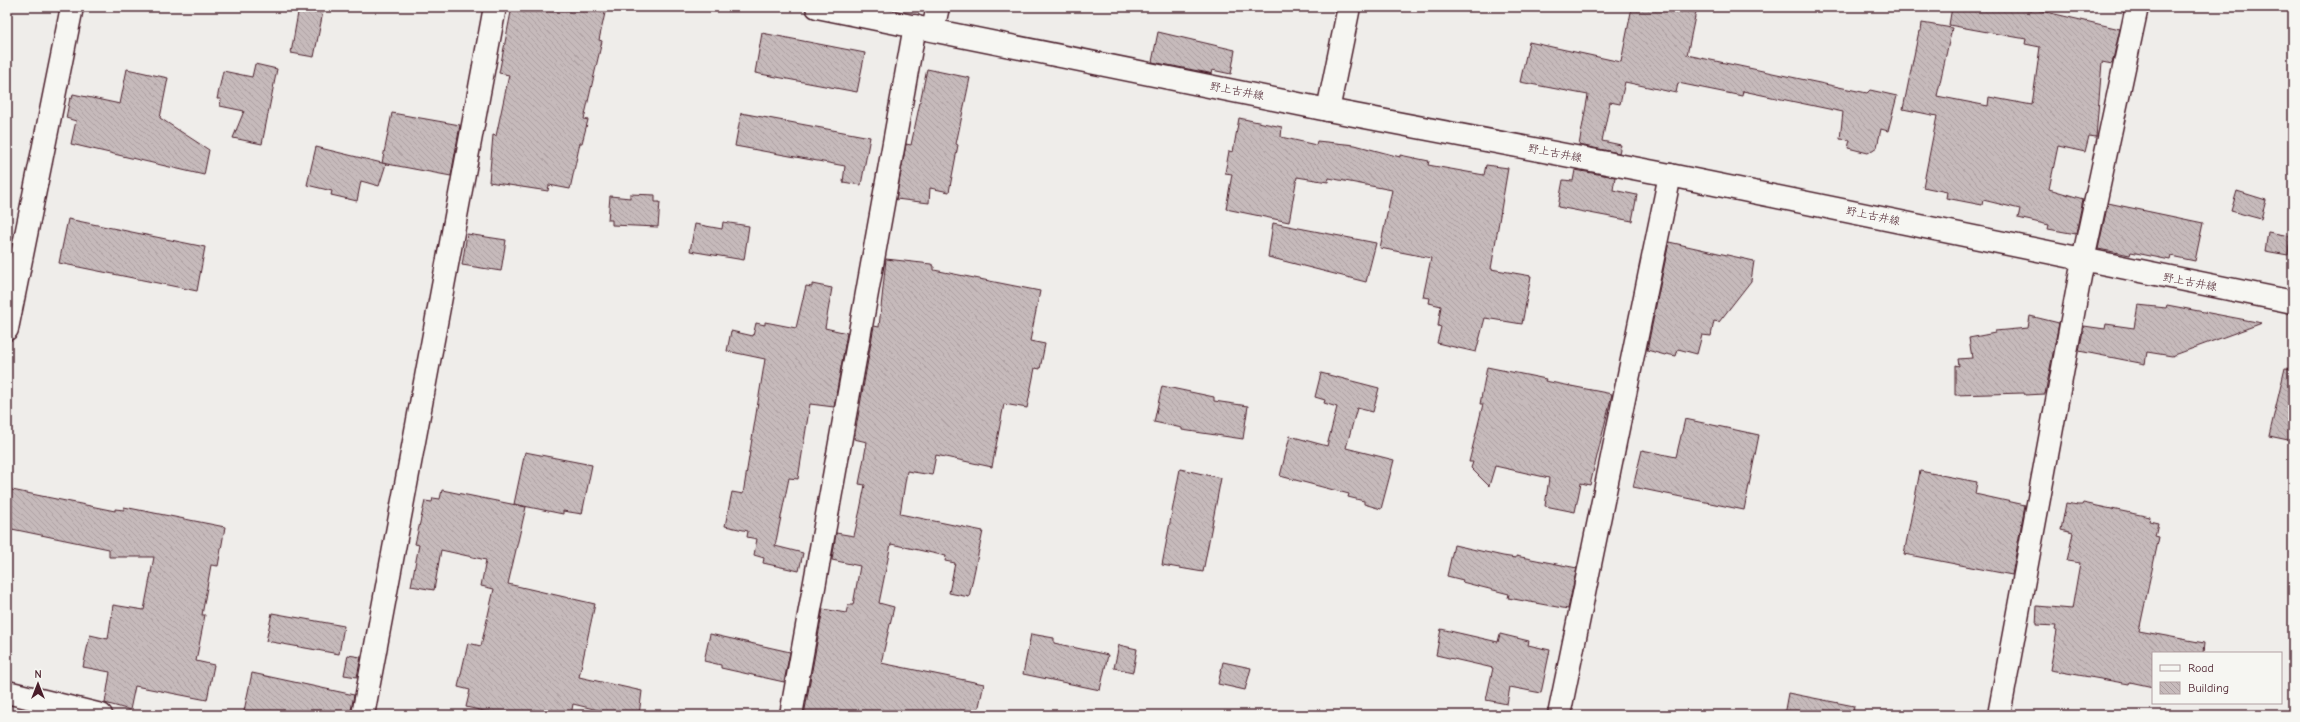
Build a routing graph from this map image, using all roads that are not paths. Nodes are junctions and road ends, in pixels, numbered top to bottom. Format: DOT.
graph roads {
  1 [pos="72,7"];
  2 [pos="495,7"];
  3 [pos="817,7"];
  4 [pos="938,7"];
  5 [pos="1349,7"];
  6 [pos="2137,7"];
  7 [pos="924,27"];
  8 [pos="1328,110"];
  9 [pos="1670,175"];
  10 [pos="2083,260"];
  11 [pos="2293,302"];
  12 [pos="7,329"];
  13 [pos="7,692"];
  14 [pos="101,715"];
  15 [pos="363,715"];
  16 [pos="790,715"];
  17 [pos="1560,715"];
  18 [pos="1999,715"];
  1 -- 12 [label="street"];
  2 -- 15 [label="street"];
  3 -- 7 [label="street, 野上古井線"];
  4 -- 7 [label="street"];
  5 -- 8 [label="street"];
  6 -- 10 [label="street"];
  7 -- 8 [label="street, 野上古井線"];
  7 -- 16 [label="street"];
  8 -- 9 [label="street, 野上古井線"];
  9 -- 10 [label="street, 野上古井線"];
  9 -- 17 [label="street"];
  10 -- 11 [label="street, 野上古井線"];
  10 -- 18 [label="street"];
  13 -- 14 [label="street"];
}
